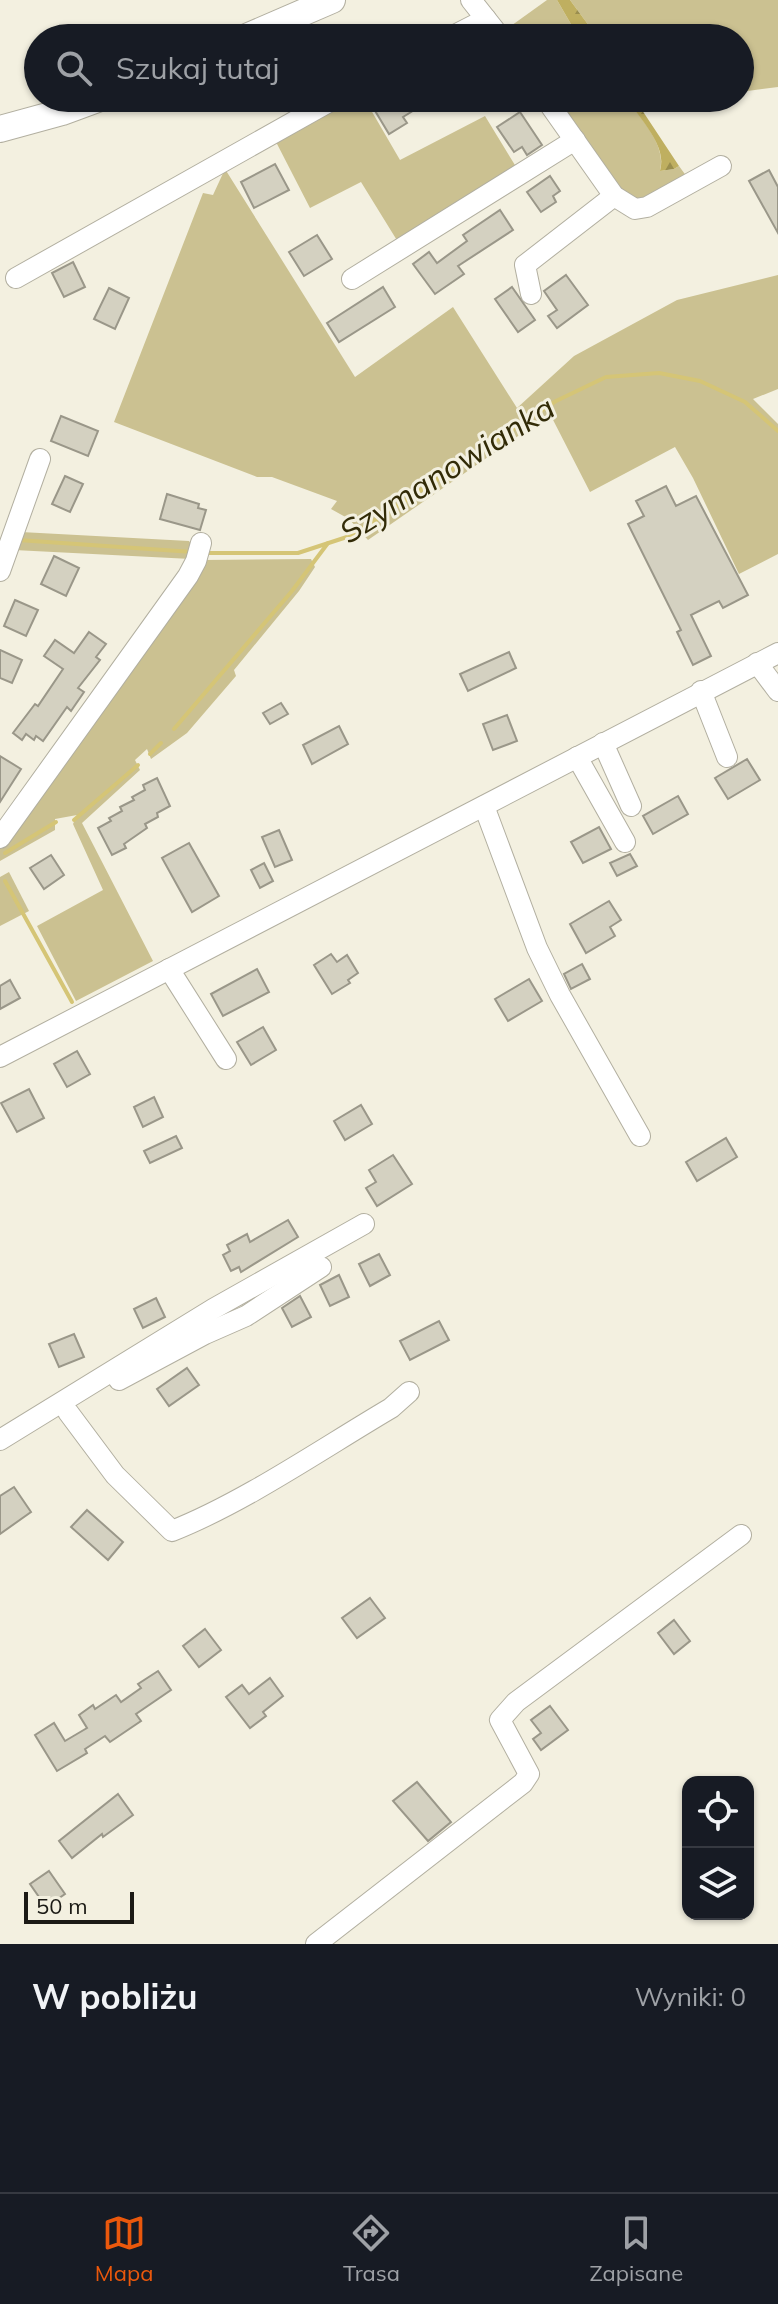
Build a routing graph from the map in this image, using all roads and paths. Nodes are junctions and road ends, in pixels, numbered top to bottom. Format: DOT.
graph roads {
  1 [pos="332,0"];
  2 [pos="471,0"];
  3 [pos="486,19"];
  4 [pos="276,24"];
  5 [pos="476,24"];
  6 [pos="490,24"];
  7 [pos="62,112"];
  8 [pos="311,112"];
  9 [pos="555,112"];
  10 [pos="0,129"];
  11 [pos="575,140"];
  12 [pos="721,166"];
  13 [pos="614,196"];
  14 [pos="16,278"];
  15 [pos="352,279"];
  16 [pos="531,294"];
  17 [pos="40,459"];
  18 [pos="198,552"];
  19 [pos="0,571"];
  20 [pos="778,653"];
  21 [pos="757,663"];
  22 [pos="701,691"];
  23 [pos="778,691"];
  24 [pos="603,743"];
  25 [pos="577,757"];
  26 [pos="727,757"];
  27 [pos="484,806"];
  28 [pos="631,806"];
  29 [pos="0,838"];
  30 [pos="625,842"];
  31 [pos="169,969"];
  32 [pos="0,1057"];
  33 [pos="226,1059"];
  34 [pos="640,1136"];
  35 [pos="364,1224"];
  36 [pos="321,1267"];
  37 [pos="100,1379"];
  38 [pos="409,1392"];
  39 [pos="68,1412"];
  40 [pos="0,1440"];
  41 [pos="741,1535"];
  42 [pos="316,1944"];
  1 -- 4 [label="main road"];
  2 -- 3 [label="street"];
  3 -- 5 [label="street"];
  3 -- 6 [label="street"];
  7 -- 10 [label="main road"];
  8 -- 14 [label="street"];
  9 -- 11 [label="street"];
  11 -- 13 [label="street"];
  11 -- 15 [label="street"];
  12 -- 13 [label="street"];
  13 -- 16 [label="street"];
  17 -- 19 [label="street"];
  18 -- 29 [label="street"];
  20 -- 21 [label="street"];
  21 -- 22 [label="street"];
  21 -- 23 [label="street"];
  22 -- 24 [label="street"];
  22 -- 26 [label="street"];
  24 -- 25 [label="street"];
  24 -- 28 [label="street"];
  25 -- 27 [label="street"];
  25 -- 30 [label="street"];
  27 -- 31 [label="street"];
  27 -- 34 [label="street"];
  31 -- 32 [label="street"];
  31 -- 33 [label="street"];
  35 -- 37 [label="street"];
  36 -- 37 [label="street"];
  37 -- 40 [label="street"];
  38 -- 39 [label="street"];
  41 -- 42 [label="street"];
}
